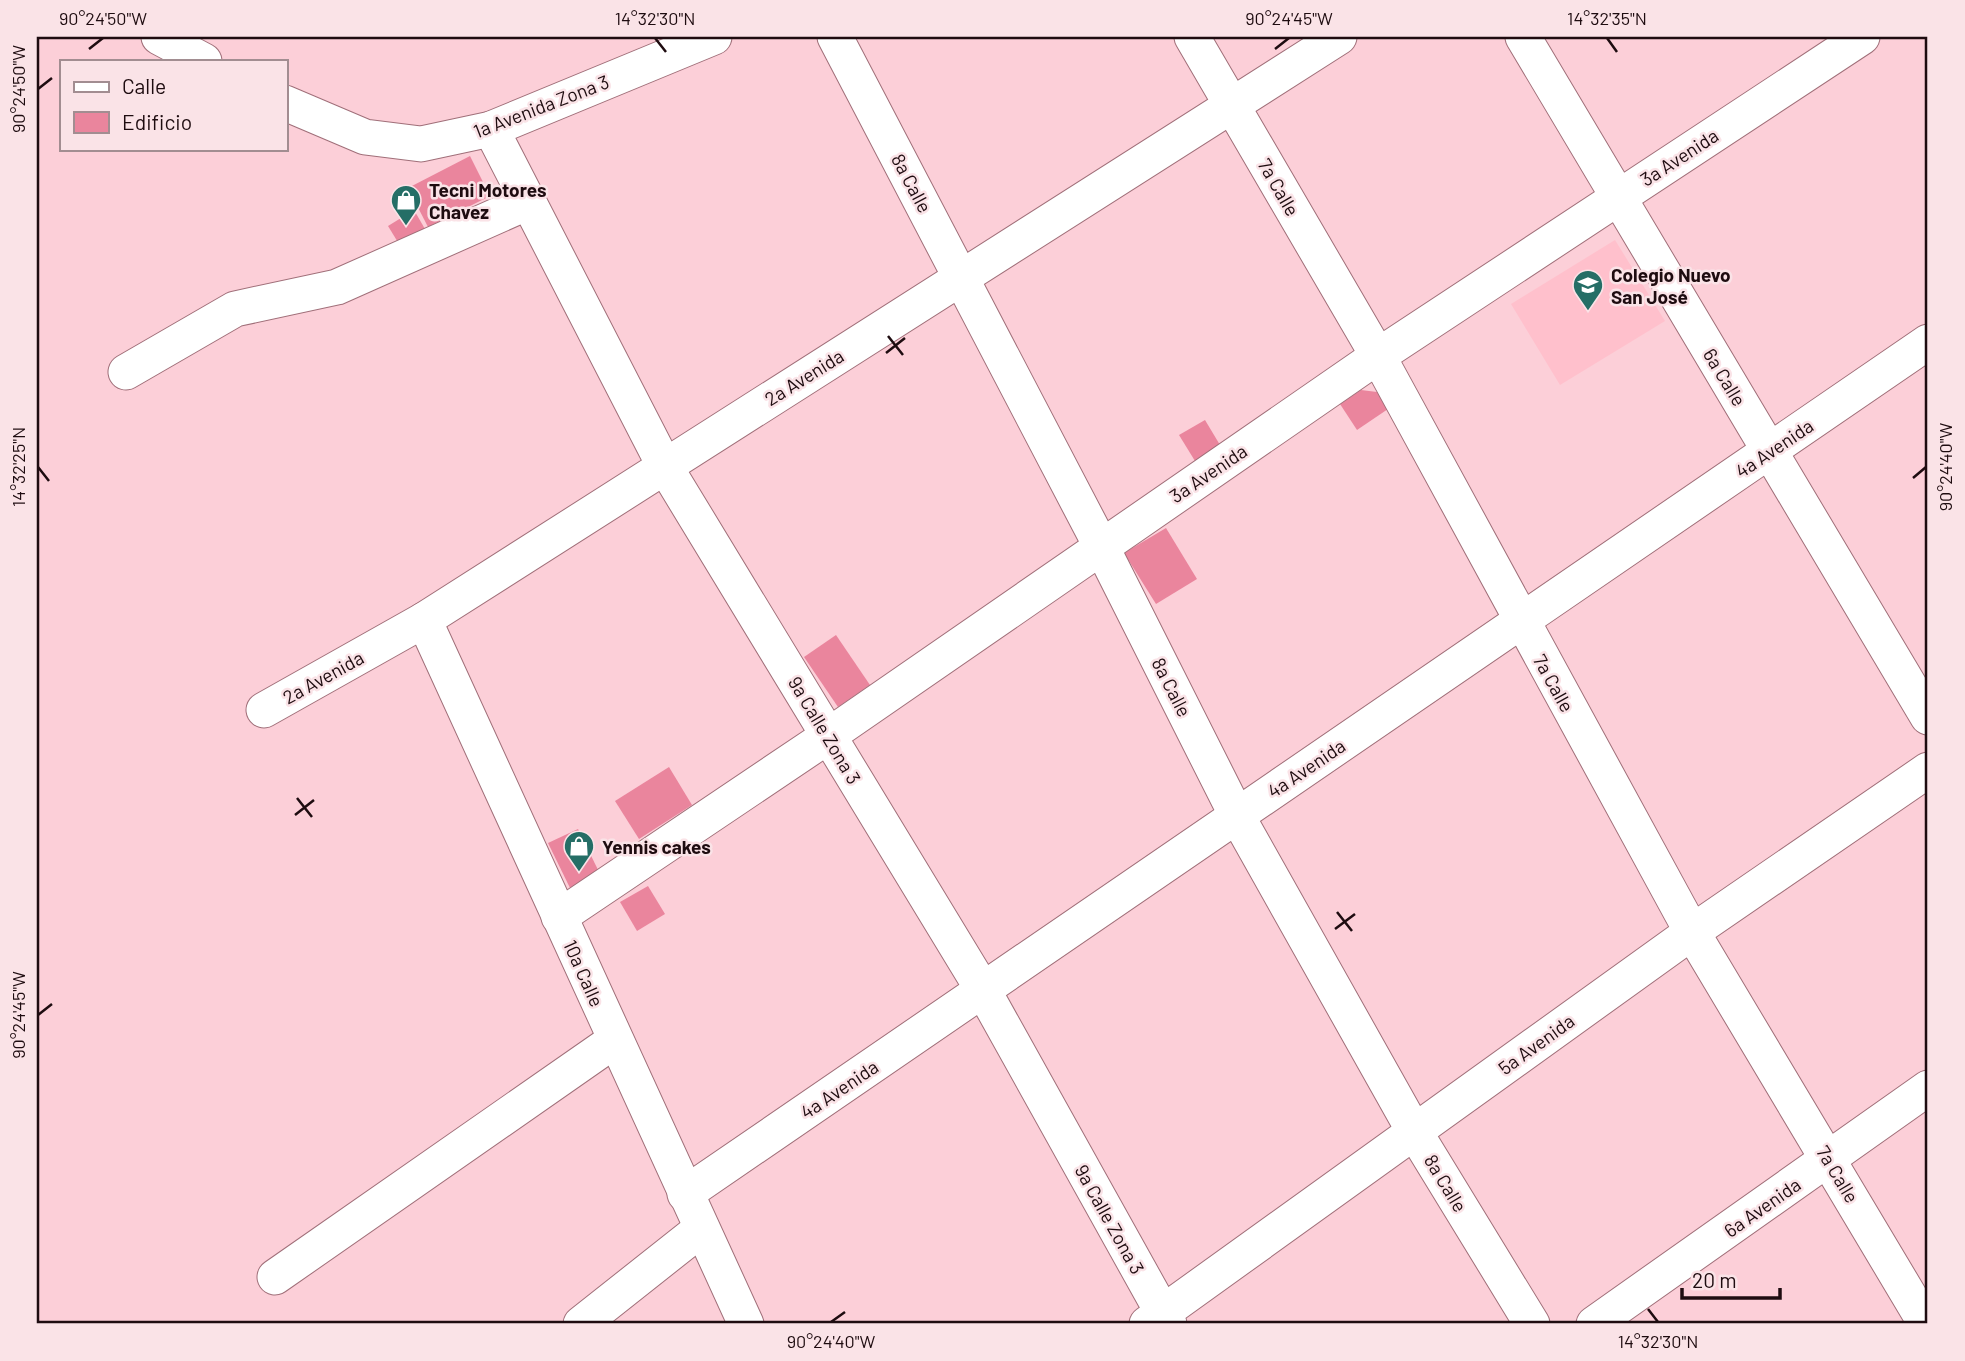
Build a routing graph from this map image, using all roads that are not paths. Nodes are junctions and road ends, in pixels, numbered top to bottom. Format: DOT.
graph roads {
  1 [pos="159,37"];
  2 [pos="714,37"];
  3 [pos="835,37"];
  4 [pos="1192,37"];
  5 [pos="1339,37"];
  6 [pos="1523,37"];
  7 [pos="1862,37"];
  8 [pos="202,60"];
  9 [pos="287,104"];
  10 [pos="1231,104"];
  11 [pos="491,129"];
  12 [pos="1619,197"];
  13 [pos="528,202"];
  14 [pos="961,278"];
  15 [pos="1928,342"];
  16 [pos="1378,356"];
  17 [pos="126,372"];
  18 [pos="1769,451"];
  19 [pos="664,466"];
  20 [pos="1101,546"];
  21 [pos="424,620"];
  22 [pos="1520,622"];
  23 [pos="264,710"];
  24 [pos="1928,717"];
  25 [pos="828,736"];
  26 [pos="1928,770"];
  27 [pos="1237,816"];
  28 [pos="559,917"];
  29 [pos="1692,932"];
  30 [pos="983,990"];
  31 [pos="615,1040"];
  32 [pos="1928,1087"];
  33 [pos="1414,1131"];
  34 [pos="1830,1159"];
  35 [pos="685,1194"];
  36 [pos="701,1229"];
  37 [pos="275,1277"];
  38 [pos="1160,1321"];
  39 [pos="581,1324"];
  40 [pos="746,1324"];
  41 [pos="1532,1324"];
  42 [pos="1594,1324"];
  43 [pos="1926,1324"];
  1 -- 8 [label="street"];
  2 -- 11 [label="street, 1a Avenida Zona 3"];
  3 -- 14 [label="street, 8a Calle"];
  4 -- 10 [label="street, 7a Calle"];
  5 -- 10 [label="street, 2a Avenida"];
  6 -- 12 [label="street, 6a Calle"];
  7 -- 12 [label="street, 3a Avenida"];
  9 -- 11 [label="street, 1a Avenida Zona 3"];
  10 -- 14 [label="street, 2a Avenida"];
  10 -- 16 [label="street, 7a Calle"];
  11 -- 13 [label="street, 9a Calle Zona 3"];
  12 -- 16 [label="street, 3a Avenida"];
  12 -- 18 [label="street, 6a Calle"];
  13 -- 17 [label="street"];
  13 -- 19 [label="street, 9a Calle Zona 3"];
  14 -- 19 [label="street, 2a Avenida"];
  14 -- 20 [label="street, 8a Calle"];
  15 -- 18 [label="street, 4a Avenida"];
  16 -- 20 [label="street, 3a Avenida"];
  16 -- 22 [label="street, 7a Calle"];
  18 -- 22 [label="street, 4a Avenida"];
  18 -- 24 [label="street, 6a Calle"];
  19 -- 21 [label="street, 2a Avenida"];
  19 -- 25 [label="street, 9a Calle Zona 3"];
  20 -- 25 [label="street, 3a Avenida"];
  20 -- 27 [label="street, 8a Calle"];
  21 -- 23 [label="street, 2a Avenida"];
  21 -- 28 [label="street, 10a Calle"];
  22 -- 27 [label="street, 4a Avenida"];
  22 -- 29 [label="street, 7a Calle"];
  25 -- 28 [label="street, 3a Avenida"];
  25 -- 30 [label="street, 9a Calle Zona 3"];
  26 -- 29 [label="street, 5a Avenida"];
  27 -- 30 [label="street, 4a Avenida"];
  27 -- 33 [label="street, 8a Calle"];
  28 -- 31 [label="street, 10a Calle"];
  29 -- 33 [label="street, 5a Avenida"];
  29 -- 34 [label="street, 7a Calle"];
  30 -- 35 [label="street, 4a Avenida"];
  30 -- 38 [label="street, 9a Calle Zona 3"];
  31 -- 35 [label="street, 10a Calle"];
  31 -- 37 [label="street"];
  32 -- 34 [label="street, 6a Avenida"];
  33 -- 38 [label="street, 5a Avenida"];
  33 -- 41 [label="street, 8a Calle"];
  34 -- 42 [label="street, 6a Avenida"];
  34 -- 43 [label="street, 7a Calle"];
  35 -- 36 [label="street, 10a Calle"];
  36 -- 39 [label="street"];
  36 -- 40 [label="street, 10a Calle"];
}
